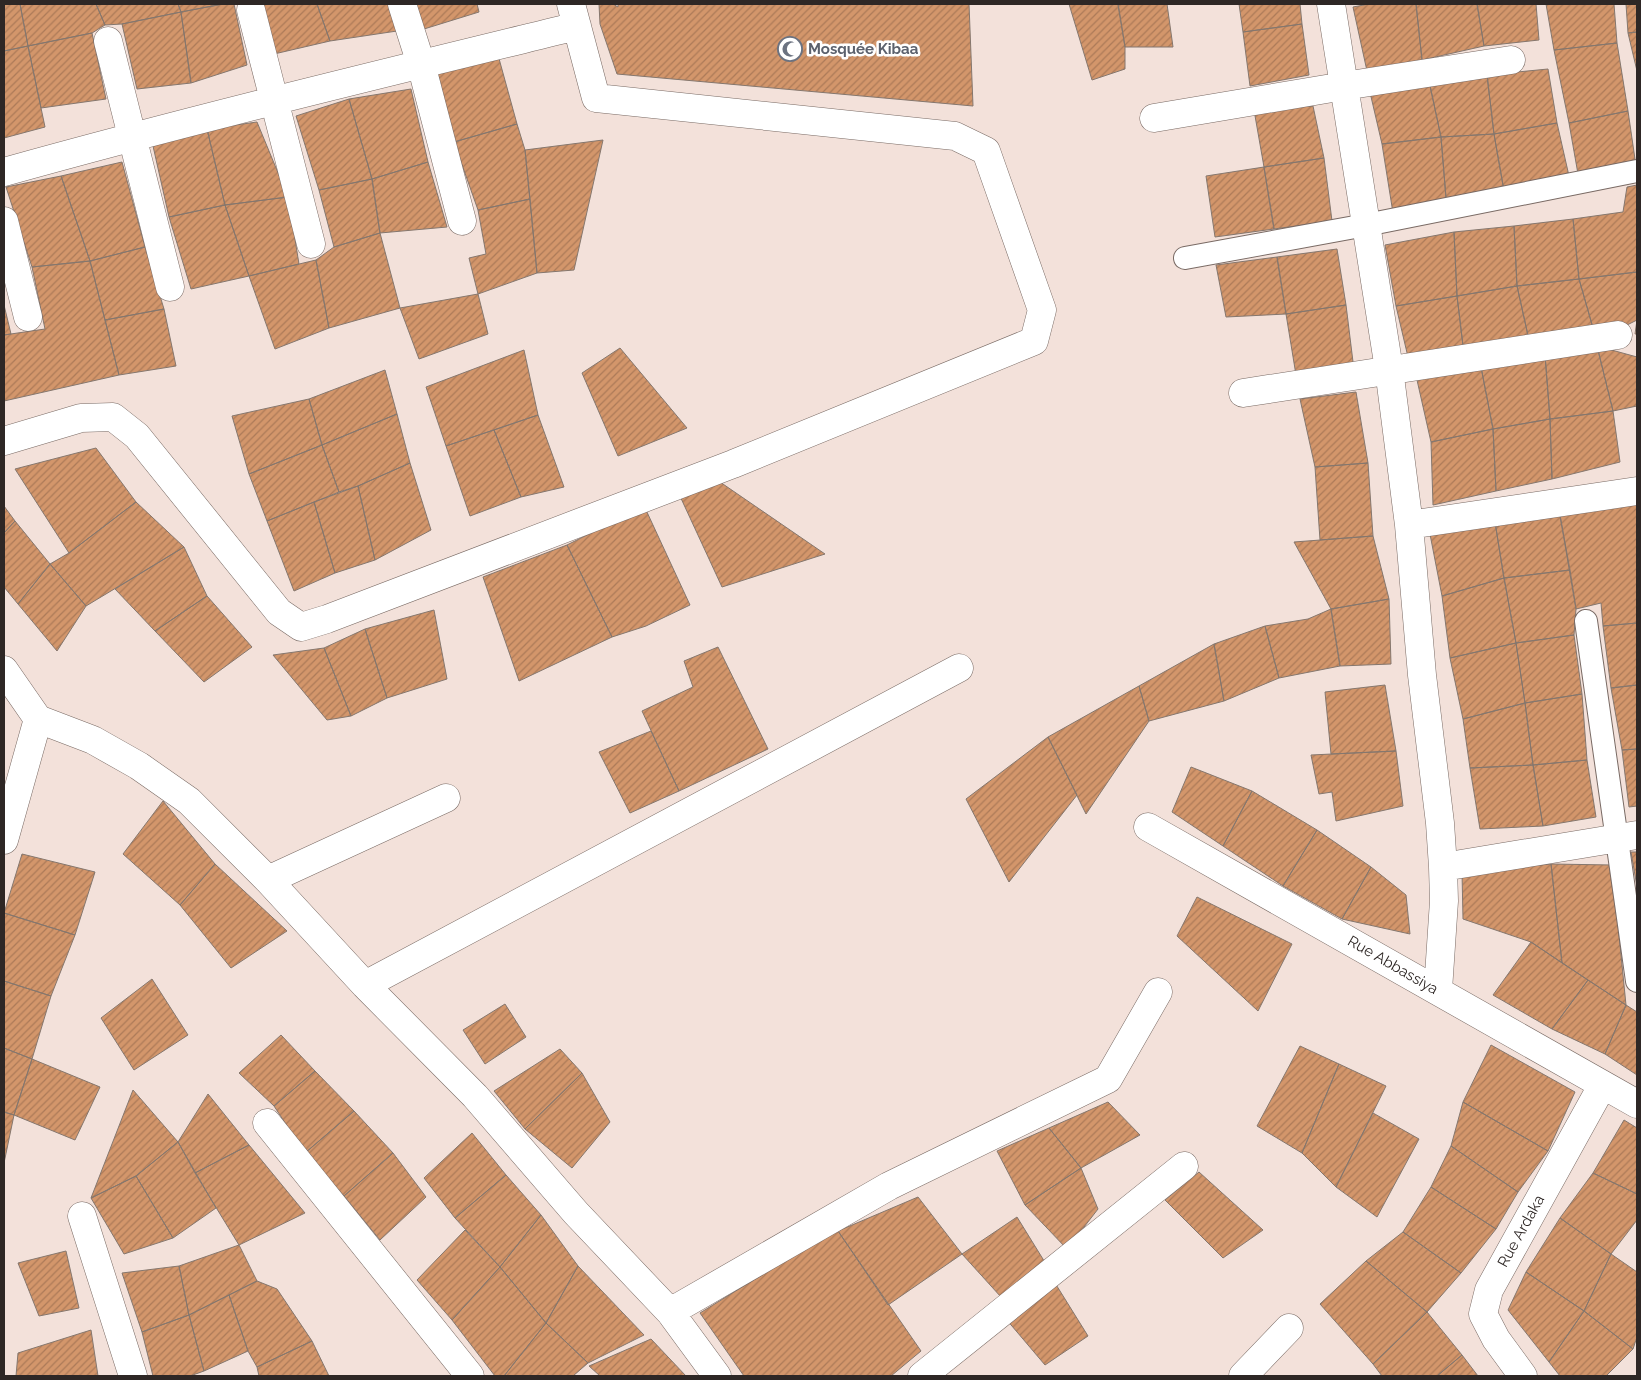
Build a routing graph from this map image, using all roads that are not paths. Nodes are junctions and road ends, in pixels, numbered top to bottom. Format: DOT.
graph roads {
  1 [pos="402,4"];
  2 [pos="1331,4"];
  3 [pos="251,10"];
  4 [pos="574,15"];
  5 [pos="108,41"];
  6 [pos="1512,60"];
  7 [pos="421,64"];
  8 [pos="1344,86"];
  9 [pos="275,100"];
  10 [pos="1154,118"];
  11 [pos="132,136"];
  12 [pos="1637,171"];
  13 [pos="4,172"];
  14 [pos="4,221"];
  15 [pos="462,221"];
  16 [pos="1366,225"];
  17 [pos="311,244"];
  18 [pos="1185,258"];
  19 [pos="170,287"];
  20 [pos="28,317"];
  21 [pos="1618,335"];
  22 [pos="1389,369"];
  23 [pos="1243,393"];
  24 [pos="4,441"];
  25 [pos="1637,491"];
  26 [pos="1409,525"];
  27 [pos="1586,621"];
  28 [pos="959,668"];
  29 [pos="4,670"];
  30 [pos="38,719"];
  31 [pos="446,798"];
  32 [pos="1148,827"];
  33 [pos="1627,836"];
  34 [pos="4,840"];
  35 [pos="1443,866"];
  36 [pos="268,880"];
  37 [pos="1637,981"];
  38 [pos="365,985"];
  39 [pos="1438,990"];
  40 [pos="1158,992"];
  41 [pos="1602,1086"];
  42 [pos="1637,1104"];
  43 [pos="267,1124"];
  44 [pos="1184,1166"];
  45 [pos="82,1216"];
  46 [pos="670,1312"];
  47 [pos="1289,1328"];
  48 [pos="133,1376"];
  49 [pos="470,1376"];
  50 [pos="717,1376"];
  51 [pos="922,1376"];
  52 [pos="1243,1376"];
  53 [pos="1523,1376"];
  1 -- 7 [label="street"];
  2 -- 8 [label="street"];
  3 -- 9 [label="street"];
  4 -- 7 [label="street"];
  4 -- 24 [label="street"];
  5 -- 11 [label="street"];
  6 -- 8 [label="street"];
  7 -- 9 [label="street"];
  7 -- 15 [label="street"];
  8 -- 10 [label="street"];
  8 -- 16 [label="street"];
  9 -- 11 [label="street"];
  9 -- 17 [label="street"];
  11 -- 13 [label="street"];
  11 -- 19 [label="street"];
  12 -- 16 [label="lane"];
  14 -- 20 [label="street"];
  16 -- 18 [label="lane"];
  16 -- 22 [label="street"];
  21 -- 22 [label="street"];
  22 -- 23 [label="street"];
  22 -- 26 [label="street"];
  25 -- 26 [label="street"];
  26 -- 35 [label="street"];
  27 -- 33 [label="lane"];
  28 -- 38 [label="street"];
  29 -- 30 [label="street"];
  30 -- 34 [label="street"];
  30 -- 36 [label="street"];
  31 -- 36 [label="street"];
  32 -- 39 [label="street, Rue Abbassiya"];
  33 -- 35 [label="street"];
  33 -- 37 [label="lane"];
  35 -- 39 [label="street"];
  36 -- 38 [label="street"];
  38 -- 46 [label="street"];
  39 -- 41 [label="street, Rue Abbassiya"];
  40 -- 46 [label="street"];
  41 -- 42 [label="street, Rue Abbassiya"];
  41 -- 53 [label="street, Rue Ardaka"];
  43 -- 49 [label="street"];
  44 -- 51 [label="street"];
  45 -- 48 [label="street"];
  46 -- 50 [label="street"];
  47 -- 52 [label="street"];
}
